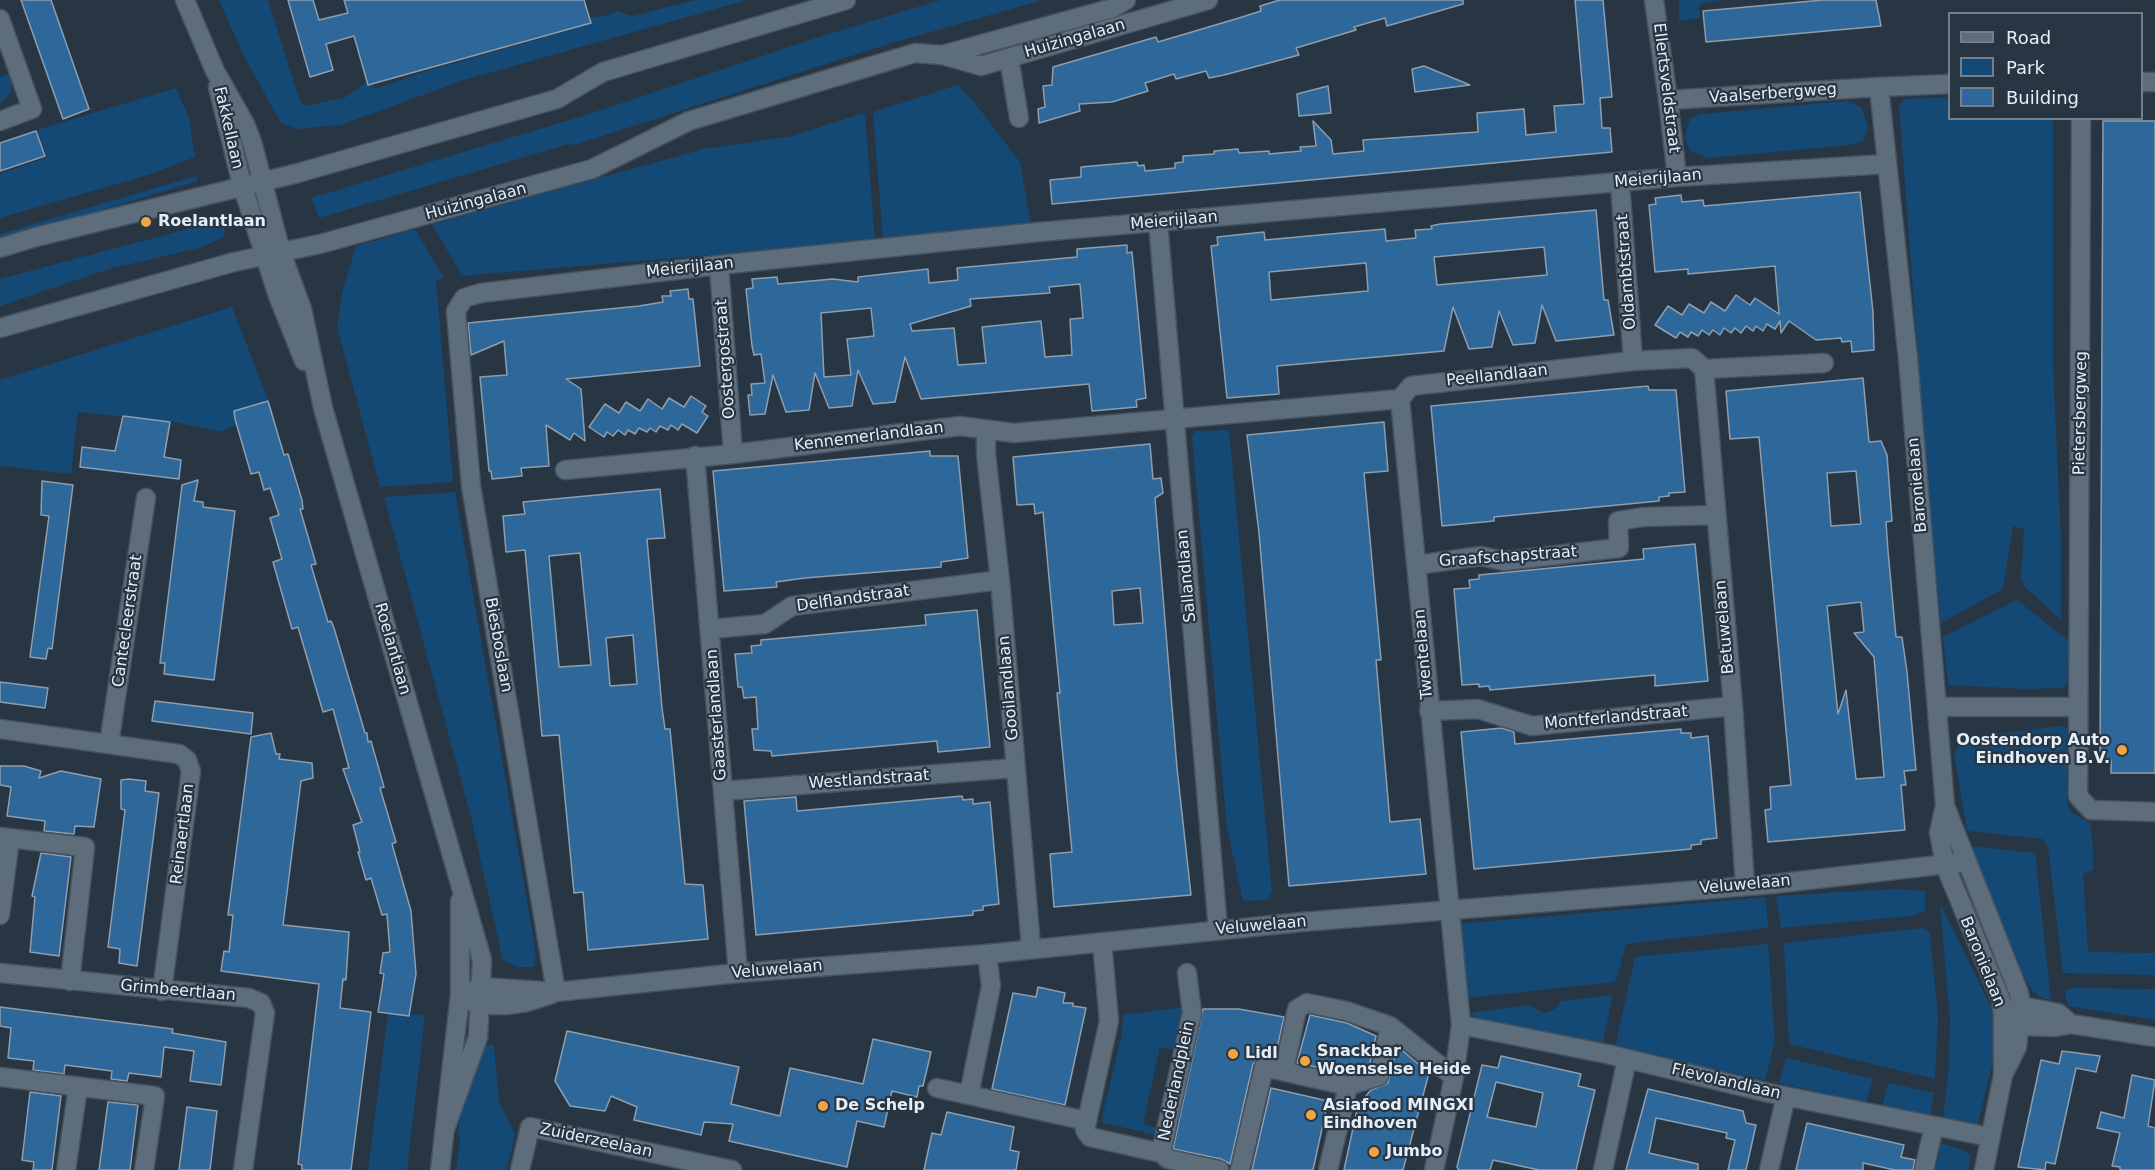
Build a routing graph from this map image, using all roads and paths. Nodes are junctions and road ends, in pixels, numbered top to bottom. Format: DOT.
graph roads {
  1 [pos="185,0"];
  2 [pos="846,0"];
  3 [pos="1126,0"];
  4 [pos="1208,0"];
  5 [pos="1654,0"];
  6 [pos="0,19"];
  7 [pos="942,55"];
  8 [pos="1009,58"];
  9 [pos="215,71"];
  10 [pos="1948,84"];
  11 [pos="1879,87"];
  12 [pos="1668,100"];
  13 [pos="1020,118"];
  14 [pos="2081,120"];
  15 [pos="0,121"];
  16 [pos="1886,164"];
  17 [pos="1677,177"];
  18 [pos="263,182"];
  19 [pos="1620,183"];
  20 [pos="242,185"];
  21 [pos="1158,222"];
  22 [pos="0,248"];
  23 [pos="273,254"];
  24 [pos="719,265"];
  25 [pos="464,298"];
  26 [pos="0,328"];
  27 [pos="1633,361"];
  28 [pos="1824,363"];
  29 [pos="1704,369"];
  30 [pos="1400,399"];
  31 [pos="1173,418"];
  32 [pos="986,430"];
  33 [pos="733,454"];
  34 [pos="695,456"];
  35 [pos="565,470"];
  36 [pos="146,498"];
  37 [pos="1715,515"];
  38 [pos="1417,565"];
  39 [pos="1000,579"];
  40 [pos="711,629"];
  41 [pos="1733,706"];
  42 [pos="1937,706"];
  43 [pos="2078,706"];
  44 [pos="1429,711"];
  45 [pos="0,729"];
  46 [pos="109,744"];
  47 [pos="1015,768"];
  48 [pos="723,791"];
  49 [pos="1945,806"];
  50 [pos="2155,812"];
  51 [pos="5,838"];
  52 [pos="1965,861"];
  53 [pos="1944,865"];
  54 [pos="1745,885"];
  55 [pos="460,890"];
  56 [pos="1450,909"];
  57 [pos="0,915"];
  58 [pos="1218,930"];
  59 [pos="1102,942"];
  60 [pos="1031,947"];
  61 [pos="987,954"];
  62 [pos="0,973"];
  63 [pos="738,973"];
  64 [pos="1187,973"];
  65 [pos="70,981"];
  66 [pos="162,991"];
  67 [pos="556,992"];
  68 [pos="460,995"];
  69 [pos="481,996"];
  70 [pos="2021,1006"];
  71 [pos="2003,1014"];
  72 [pos="2071,1024"];
  73 [pos="1461,1025"];
  74 [pos="1390,1026"];
  75 [pos="2021,1026"];
  76 [pos="2155,1037"];
  77 [pos="1627,1059"];
  78 [pos="1284,1071"];
  79 [pos="2003,1075"];
  80 [pos="0,1077"];
  81 [pos="1454,1077"];
  82 [pos="1348,1086"];
  83 [pos="78,1087"];
  84 [pos="938,1088"];
  85 [pos="969,1095"];
  86 [pos="1786,1096"];
  87 [pos="1087,1121"];
  88 [pos="1934,1126"];
  89 [pos="444,1132"];
  90 [pos="1990,1137"];
  91 [pos="1161,1153"];
  92 [pos="697,1166"];
  93 [pos="66,1170"];
  94 [pos="144,1170"];
  95 [pos="243,1170"];
  96 [pos="440,1170"];
  97 [pos="520,1170"];
  98 [pos="732,1170"];
  99 [pos="1219,1170"];
  100 [pos="1240,1170"];
  101 [pos="1329,1170"];
  102 [pos="1434,1170"];
  103 [pos="1602,1170"];
  104 [pos="1770,1170"];
  105 [pos="1924,1170"];
  106 [pos="1984,1170"];
  1 -- 9 [label="street, Fakkellaan"];
  2 -- 18 [label="street"];
  3 -- 7 [label="street, Huizingalaan"];
  4 -- 8 [label="street, Huizingalaan"];
  5 -- 12 [label="street, Ellertsveldstraat"];
  6 -- 15 [label="street"];
  7 -- 8 [label="street, Huizingalaan"];
  7 -- 23 [label="street, Huizingalaan"];
  8 -- 13 [label="street"];
  9 -- 18 [label="street, Fakkellaan"];
  9 -- 20 [label="street, Fakkellaan"];
  10 -- 11 [label="street, Vaalserbergweg"];
  11 -- 12 [label="street, Vaalserbergweg"];
  11 -- 16 [label="street"];
  12 -- 17 [label="street, Ellertsveldstraat"];
  14 -- 43 [label="street, Pietersbergweg"];
  16 -- 17 [label="street, Meierijlaan"];
  16 -- 42 [label="street, Baronielaan"];
  17 -- 19 [label="street, Meierijlaan"];
  18 -- 20 [label="street"];
  18 -- 23 [label="street, Fakkellaan"];
  19 -- 21 [label="street, Meierijlaan"];
  19 -- 27 [label="street, Oldambtstraat"];
  20 -- 22 [label="street"];
  20 -- 23 [label="street, Fakkellaan"];
  21 -- 24 [label="street, Meierijlaan"];
  21 -- 31 [label="street, Sallandlaan"];
  23 -- 26 [label="street, Huizingalaan"];
  23 -- 55 [label="street, Roelantlaan"];
  24 -- 25 [label="street, Meierijlaan"];
  24 -- 33 [label="street, Oostergostraat"];
  25 -- 67 [label="street, Biesboslaan"];
  27 -- 29 [label="street, Peellandlaan"];
  27 -- 30 [label="street, Peellandlaan"];
  28 -- 29 [label="street, Peellandlaan"];
  29 -- 37 [label="street, Betuwelaan"];
  30 -- 31 [label="street, Peellandlaan"];
  30 -- 38 [label="street, Twentelaan"];
  31 -- 32 [label="street, Kennemerlandlaan"];
  31 -- 58 [label="street, Sallandlaan"];
  32 -- 33 [label="street, Kennemerlandlaan"];
  32 -- 39 [label="street, Gooilandlaan"];
  33 -- 34 [label="street, Kennemerlandlaan"];
  34 -- 35 [label="street, Kennemerlandlaan"];
  34 -- 40 [label="street, Gaasterlandlaan"];
  36 -- 46 [label="street, Cantecleerstraat"];
  37 -- 38 [label="street, Graafschapstraat"];
  37 -- 41 [label="street, Betuwelaan"];
  38 -- 44 [label="street, Twentelaan"];
  39 -- 40 [label="street, Delflandstraat"];
  39 -- 47 [label="street, Gooilandlaan"];
  40 -- 48 [label="street, Gaasterlandlaan"];
  41 -- 44 [label="street, Montferlandstraat"];
  41 -- 54 [label="street, Betuwelaan"];
  42 -- 43 [label="street"];
  42 -- 49 [label="street, Baronielaan"];
  43 -- 50 [label="street, Pietersbergweg"];
  44 -- 56 [label="street, Twentelaan"];
  45 -- 46 [label="street, Reinaertlaan"];
  46 -- 66 [label="street, Reinaertlaan"];
  47 -- 48 [label="street, Westlandstraat"];
  47 -- 60 [label="street, Gooilandlaan"];
  48 -- 63 [label="street, Gaasterlandlaan"];
  49 -- 52 [label="street, Baronielaan"];
  49 -- 53 [label="street, Baronielaan"];
  51 -- 57 [label="street"];
  51 -- 65 [label="street"];
  52 -- 53 [label="street, Veluwelaan"];
  52 -- 70 [label="street, Baronielaan"];
  53 -- 54 [label="street, Veluwelaan"];
  53 -- 71 [label="street, Baronielaan"];
  54 -- 56 [label="street, Veluwelaan"];
  55 -- 68 [label="street, Roelantlaan"];
  55 -- 69 [label="street, Roelantlaan"];
  56 -- 58 [label="street, Veluwelaan"];
  56 -- 73 [label="street, Twentelaan"];
  58 -- 59 [label="street, Veluwelaan"];
  59 -- 60 [label="street, Veluwelaan"];
  59 -- 87 [label="street"];
  60 -- 61 [label="street, Veluwelaan"];
  61 -- 63 [label="street, Veluwelaan"];
  61 -- 85 [label="street"];
  62 -- 65 [label="street, Grimbeertlaan"];
  63 -- 67 [label="street, Veluwelaan"];
  64 -- 91 [label="street, Nederlandplein"];
  65 -- 66 [label="street, Grimbeertlaan"];
  66 -- 95 [label="street, Grimbeertlaan"];
  67 -- 69 [label="street, Veluwelaan"];
  68 -- 69 [label="street, Veluwelaan"];
  68 -- 89 [label="street, Roelantlaan"];
  69 -- 89 [label="street, Roelantlaan"];
  70 -- 71 [label="street"];
  70 -- 72 [label="street"];
  70 -- 75 [label="street, Baronielaan"];
  71 -- 75 [label="street"];
  71 -- 79 [label="street, Baronielaan"];
  72 -- 75 [label="street"];
  72 -- 76 [label="street"];
  73 -- 77 [label="street, Flevolandlaan"];
  73 -- 81 [label="street, Twentelaan"];
  74 -- 78 [label="street"];
  74 -- 81 [label="street"];
  74 -- 82 [label="street"];
  75 -- 79 [label="street, Baronielaan"];
  77 -- 86 [label="street, Flevolandlaan"];
  77 -- 103 [label="street"];
  78 -- 82 [label="street"];
  78 -- 100 [label="street"];
  79 -- 90 [label="street"];
  80 -- 83 [label="street"];
  81 -- 102 [label="street, Twentelaan"];
  82 -- 101 [label="street"];
  83 -- 93 [label="street"];
  83 -- 94 [label="street"];
  84 -- 85 [label="street"];
  85 -- 87 [label="street"];
  86 -- 88 [label="street, Flevolandlaan"];
  86 -- 104 [label="street"];
  87 -- 91 [label="street, Nederlandplein"];
  88 -- 90 [label="street, Flevolandlaan"];
  88 -- 105 [label="street"];
  89 -- 96 [label="street, Roelantlaan"];
  90 -- 106 [label="street"];
  91 -- 99 [label="street, Nederlandplein"];
  92 -- 97 [label="street, Zuiderzeelaan"];
  92 -- 98 [label="street, Zuiderzeelaan"];
}
